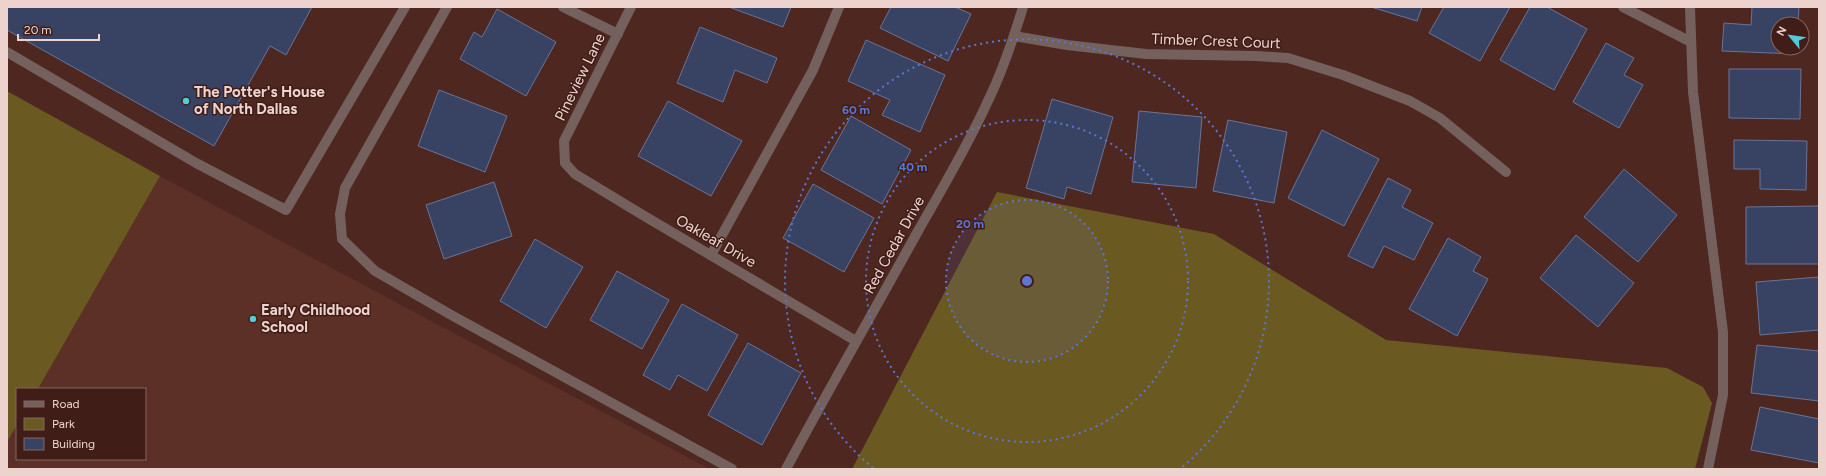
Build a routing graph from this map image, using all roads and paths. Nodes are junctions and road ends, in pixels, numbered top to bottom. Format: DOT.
graph roads {
  1 [pos="405,7"];
  2 [pos="447,7"];
  3 [pos="563,7"];
  4 [pos="631,7"];
  5 [pos="839,7"];
  6 [pos="1023,7"];
  7 [pos="1622,7"];
  8 [pos="1690,7"];
  9 [pos="618,34"];
  10 [pos="1014,36"];
  11 [pos="1691,42"];
  12 [pos="7,52"];
  13 [pos="565,163"];
  14 [pos="1506,172"];
  15 [pos="711,255"];
  16 [pos="856,341"];
  17 [pos="732,469"];
  18 [pos="786,469"];
  19 [pos="1708,469"];
  1 -- 12 [label="street"];
  2 -- 17 [label="street"];
  3 -- 9 [label="street"];
  4 -- 9 [label="street, Pineview Lane"];
  5 -- 15 [label="street"];
  6 -- 10 [label="street, Red Cedar Drive"];
  7 -- 11 [label="street"];
  8 -- 11 [label="street"];
  9 -- 13 [label="street, Pineview Lane"];
  10 -- 14 [label="street, Timber Crest Court"];
  10 -- 16 [label="street, Red Cedar Drive"];
  11 -- 19 [label="street"];
  13 -- 15 [label="street, Oakleaf Drive"];
  15 -- 16 [label="street, Oakleaf Drive"];
  16 -- 18 [label="street, Red Cedar Drive"];
}
